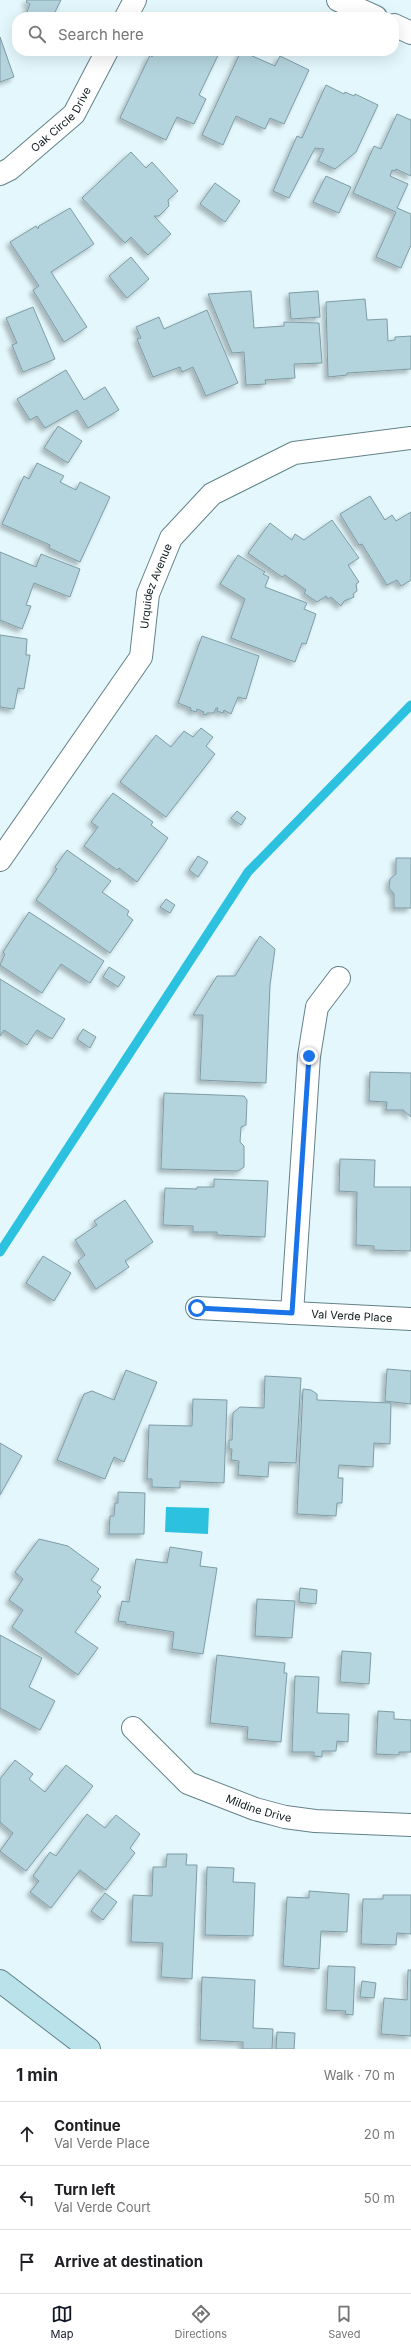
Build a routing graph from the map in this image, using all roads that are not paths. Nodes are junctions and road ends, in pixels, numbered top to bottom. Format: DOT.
graph roads {
  1 [pos="135,0"];
  2 [pos="338,0"];
  3 [pos="129,12"];
  4 [pos="365,12"];
  5 [pos="399,27"];
  6 [pos="411,33"];
  7 [pos="105,56"];
  8 [pos="0,174"];
  9 [pos="411,438"];
  10 [pos="0,860"];
  11 [pos="339,978"];
  12 [pos="197,1308"];
  13 [pos="292,1313"];
  14 [pos="411,1319"];
  15 [pos="133,1728"];
  16 [pos="411,1825"];
  17 [pos="0,1981"];
  18 [pos="89,2049"];
  1 -- 3 [label="street"];
  2 -- 4 [label="street"];
  5 -- 6 [label="street"];
  7 -- 8 [label="street, Oak Circle Drive"];
  9 -- 10 [label="street, Urquidez Avenue"];
  11 -- 13 [label="street"];
  12 -- 13 [label="street, Val Verde Place"];
  13 -- 14 [label="street, Val Verde Place"];
  15 -- 16 [label="street, Mildine Drive"];
  17 -- 18 [label="main road"];
}
